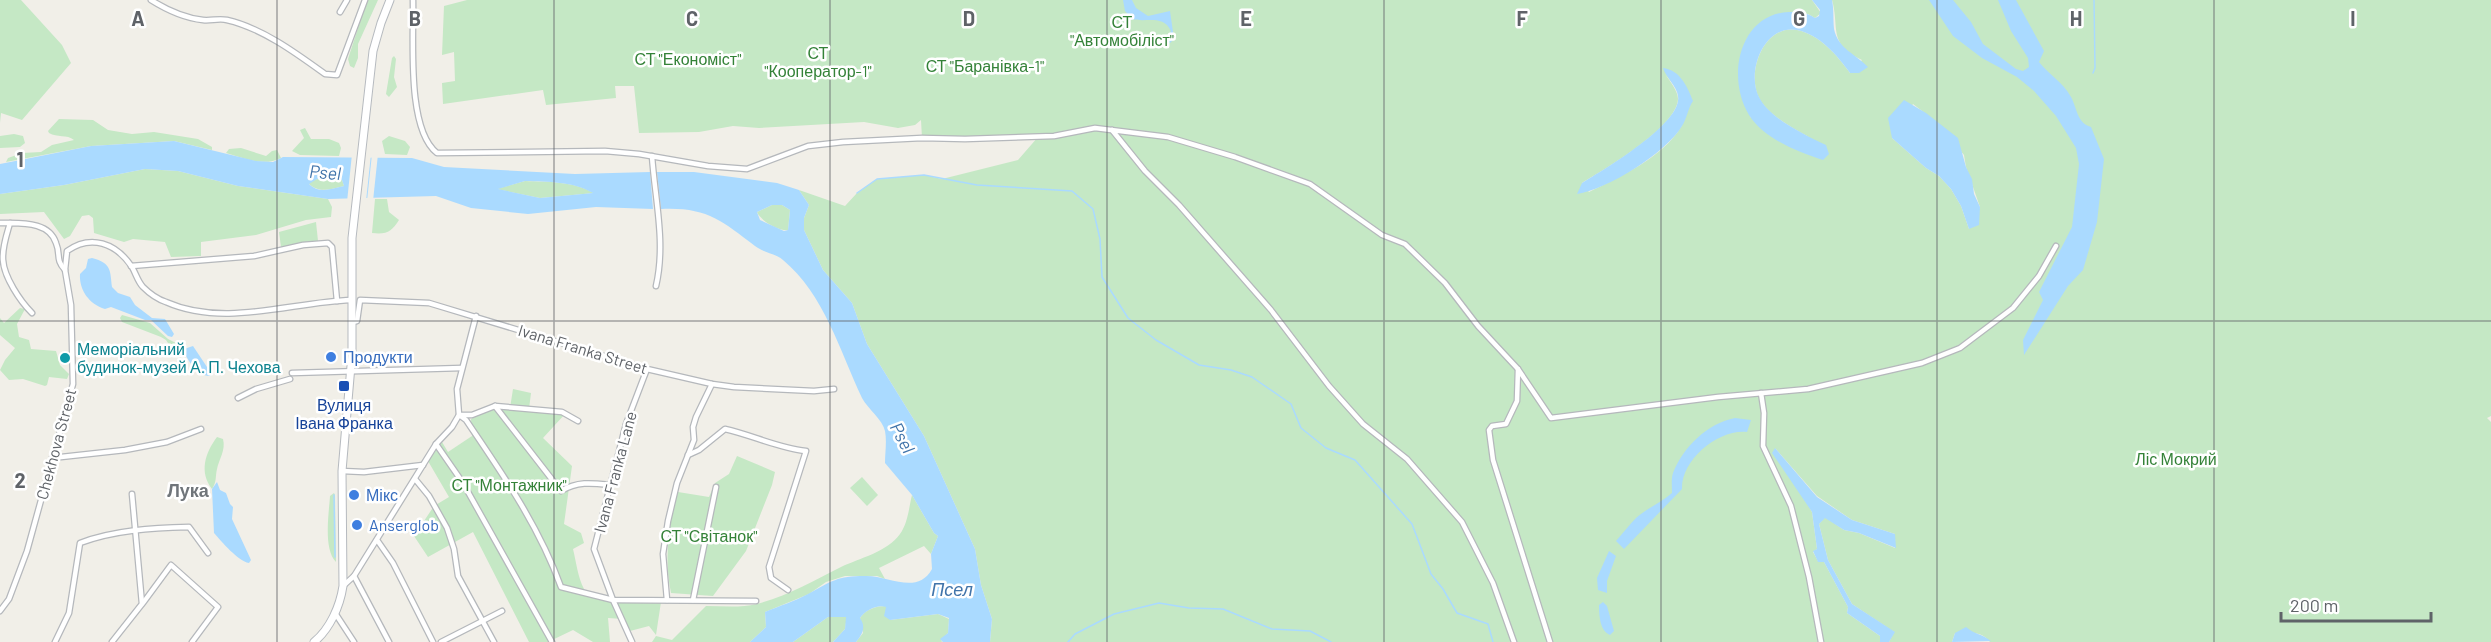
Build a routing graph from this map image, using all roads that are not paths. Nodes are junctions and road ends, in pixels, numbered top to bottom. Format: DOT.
graph roads {
  1 [pos="151,0"];
  2 [pos="347,0"];
  3 [pos="364,0"];
  4 [pos="390,0"];
  5 [pos="413,0"];
  6 [pos="340,12"];
  7 [pos="1113,130"];
  8 [pos="652,156"];
  9 [pos="0,223"];
  10 [pos="10,223"];
  11 [pos="2056,246"];
  12 [pos="131,266"];
  13 [pos="64,270"];
  14 [pos="656,286"];
  15 [pos="351,300"];
  16 [pos="337,301"];
  17 [pos="32,313"];
  18 [pos="476,316"];
  19 [pos="352,322"];
  20 [pos="462,368"];
  21 [pos="646,369"];
  22 [pos="1518,369"];
  23 [pos="350,372"];
  24 [pos="712,384"];
  25 [pos="834,389"];
  26 [pos="1761,393"];
  27 [pos="238,398"];
  28 [pos="495,406"];
  29 [pos="459,415"];
  30 [pos="578,421"];
  31 [pos="201,429"];
  32 [pos="436,444"];
  33 [pos="688,454"];
  34 [pos="52,458"];
  35 [pos="423,465"];
  36 [pos="342,471"];
  37 [pos="415,478"];
  38 [pos="611,485"];
  39 [pos="716,487"];
  40 [pos="132,494"];
  41 [pos="136,530"];
  42 [pos="377,540"];
  43 [pos="208,553"];
  44 [pos="354,576"];
  45 [pos="343,586"];
  46 [pos="788,590"];
  47 [pos="613,600"];
  48 [pos="667,600"];
  49 [pos="693,600"];
  50 [pos="756,601"];
  51 [pos="142,604"];
  52 [pos="0,610"];
  53 [pos="501,611"];
  54 [pos="335,613"];
  55 [pos="482,622"];
  56 [pos="55,642"];
  57 [pos="112,642"];
  58 [pos="192,642"];
  59 [pos="314,642"];
  60 [pos="354,642"];
  61 [pos="389,642"];
  62 [pos="433,642"];
  63 [pos="441,642"];
  64 [pos="494,642"];
  65 [pos="552,642"];
  66 [pos="632,642"];
  67 [pos="1514,642"];
  68 [pos="1550,642"];
  69 [pos="1821,642"];
  1 -- 3 [label="street"];
  2 -- 6 [label="street"];
  4 -- 15 [label="main road"];
  5 -- 8 [label="street"];
  7 -- 8 [label="street"];
  7 -- 22 [label="street"];
  7 -- 67 [label="street"];
  8 -- 14 [label="street"];
  9 -- 10 [label="street"];
  10 -- 13 [label="street, Chekhova Street"];
  10 -- 17 [label="street"];
  11 -- 26 [label="street"];
  12 -- 13 [label="street"];
  12 -- 16 [label="street"];
  12 -- 16 [label="street"];
  13 -- 34 [label="street, Chekhova Street"];
  15 -- 16 [label="street"];
  15 -- 19 [label="main road"];
  18 -- 19 [label="street, Ivana Franka Street"];
  18 -- 20 [label="street"];
  18 -- 21 [label="street, Ivana Franka Street"];
  19 -- 23 [label="main road"];
  20 -- 23 [label="street"];
  20 -- 29 [label="street"];
  21 -- 24 [label="street, Ivana Franka Street"];
  21 -- 38 [label="street, Ivana Franka Lane"];
  22 -- 26 [label="street"];
  22 -- 68 [label="street"];
  23 -- 27 [label="street"];
  23 -- 36 [label="main road"];
  24 -- 25 [label="street, Ivana Franka Street"];
  24 -- 33 [label="street"];
  26 -- 69 [label="street"];
  28 -- 29 [label="street"];
  28 -- 30 [label="street"];
  28 -- 38 [label="street"];
  29 -- 32 [label="street"];
  29 -- 47 [label="street"];
  31 -- 34 [label="street"];
  32 -- 35 [label="street"];
  32 -- 65 [label="street"];
  33 -- 46 [label="street"];
  33 -- 48 [label="street"];
  34 -- 52 [label="street, Chekhova Street"];
  35 -- 36 [label="street"];
  35 -- 37 [label="street"];
  36 -- 45 [label="main road"];
  37 -- 42 [label="street"];
  37 -- 55 [label="street"];
  38 -- 47 [label="street, Ivana Franka Lane"];
  39 -- 49 [label="street"];
  40 -- 41 [label="street"];
  41 -- 43 [label="street"];
  41 -- 51 [label="street"];
  41 -- 56 [label="street"];
  42 -- 44 [label="street"];
  42 -- 62 [label="street"];
  44 -- 45 [label="street"];
  44 -- 61 [label="street"];
  45 -- 54 [label="main road"];
  47 -- 48 [label="street"];
  47 -- 66 [label="street, Ivana Franka Lane"];
  48 -- 49 [label="street"];
  49 -- 50 [label="street"];
  51 -- 57 [label="street"];
  51 -- 58 [label="street"];
  53 -- 55 [label="street"];
  54 -- 59 [label="main road"];
  54 -- 60 [label="street"];
  55 -- 63 [label="street"];
  55 -- 64 [label="street"];
}
